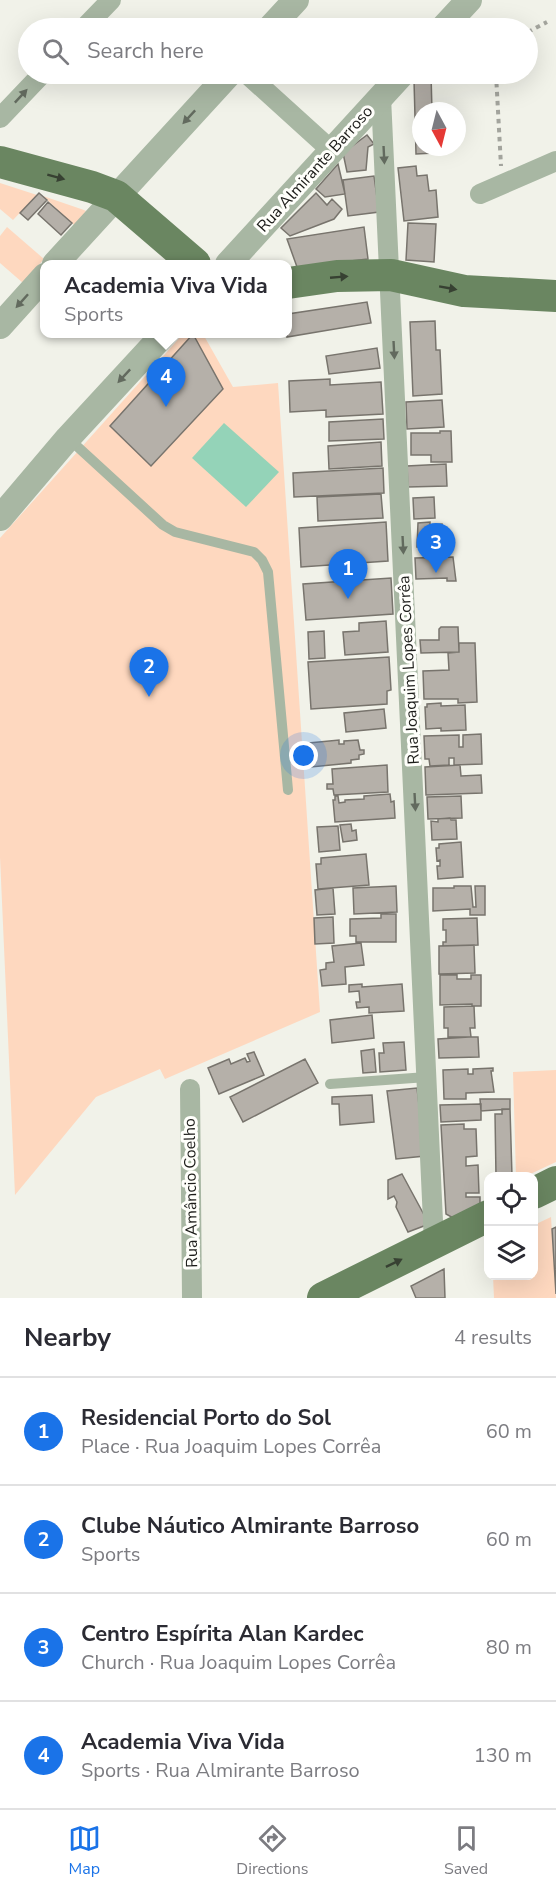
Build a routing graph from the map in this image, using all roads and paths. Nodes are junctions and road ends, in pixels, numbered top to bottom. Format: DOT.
graph roads {
  1 [pos="111,0"];
  2 [pos="297,0"];
  3 [pos="469,0"];
  4 [pos="94,18"];
  5 [pos="280,18"];
  6 [pos="452,18"];
  7 [pos="547,22"];
  8 [pos="538,27"];
  9 [pos="32,84"];
  10 [pos="220,84"];
  11 [pos="258,84"];
  12 [pos="393,84"];
  13 [pos="497,84"];
  14 [pos="381,97"];
  15 [pos="0,118"];
  16 [pos="332,151"];
  17 [pos="556,161"];
  18 [pos="0,162"];
  19 [pos="502,185"];
  20 [pos="480,194"];
  21 [pos="116,196"];
  22 [pos="59,260"];
  23 [pos="190,260"];
  24 [pos="232,260"];
  25 [pos="391,275"];
  26 [pos="40,282"];
  27 [pos="292,282"];
  28 [pos="556,296"];
  29 [pos="0,326"];
  30 [pos="159,338"];
  31 [pos="68,438"];
  32 [pos="0,518"];
  33 [pos="288,790"];
  34 [pos="427,1077"];
  35 [pos="330,1084"];
  36 [pos="190,1089"];
  37 [pos="556,1182"];
  38 [pos="538,1191"];
  39 [pos="484,1218"];
  40 [pos="434,1243"];
  41 [pos="192,1298"];
  42 [pos="323,1298"];
  1 -- 4 [label="street"];
  2 -- 5 [label="street"];
  3 -- 6 [label="street"];
  7 -- 8 [label="path"];
  15 -- 9 [label="street, one-way"];
  10 -- 21 [label="street, one-way"];
  11 -- 16 [label="street"];
  12 -- 14 [label="street, Rua Almirante Barroso"];
  13 -- 19 [label="path"];
  14 -- 16 [label="street, Rua Almirante Barroso"];
  14 -- 25 [label="street, Rua Joaquim Lopes Corrêa, one-way"];
  16 -- 24 [label="street, Rua Almirante Barroso"];
  17 -- 19 [label="street"];
  18 -- 21 [label="main road, one-way"];
  19 -- 20 [label="street"];
  21 -- 22 [label="street"];
  21 -- 23 [label="main road"];
  27 -- 25 [label="main road, one-way"];
  25 -- 28 [label="main road, one-way"];
  25 -- 34 [label="street, Rua Joaquim Lopes Corrêa, one-way"];
  26 -- 29 [label="street, one-way"];
  30 -- 31 [label="street, one-way"];
  31 -- 32 [label="street"];
  31 -- 33 [label="lane"];
  34 -- 35 [label="lane"];
  34 -- 40 [label="street, Rua Joaquim Lopes Corrêa"];
  36 -- 41 [label="street, Rua Amâncio Coelho"];
  37 -- 38 [label="main road"];
  39 -- 40 [label="main road"];
  42 -- 40 [label="main road, one-way"];
}
